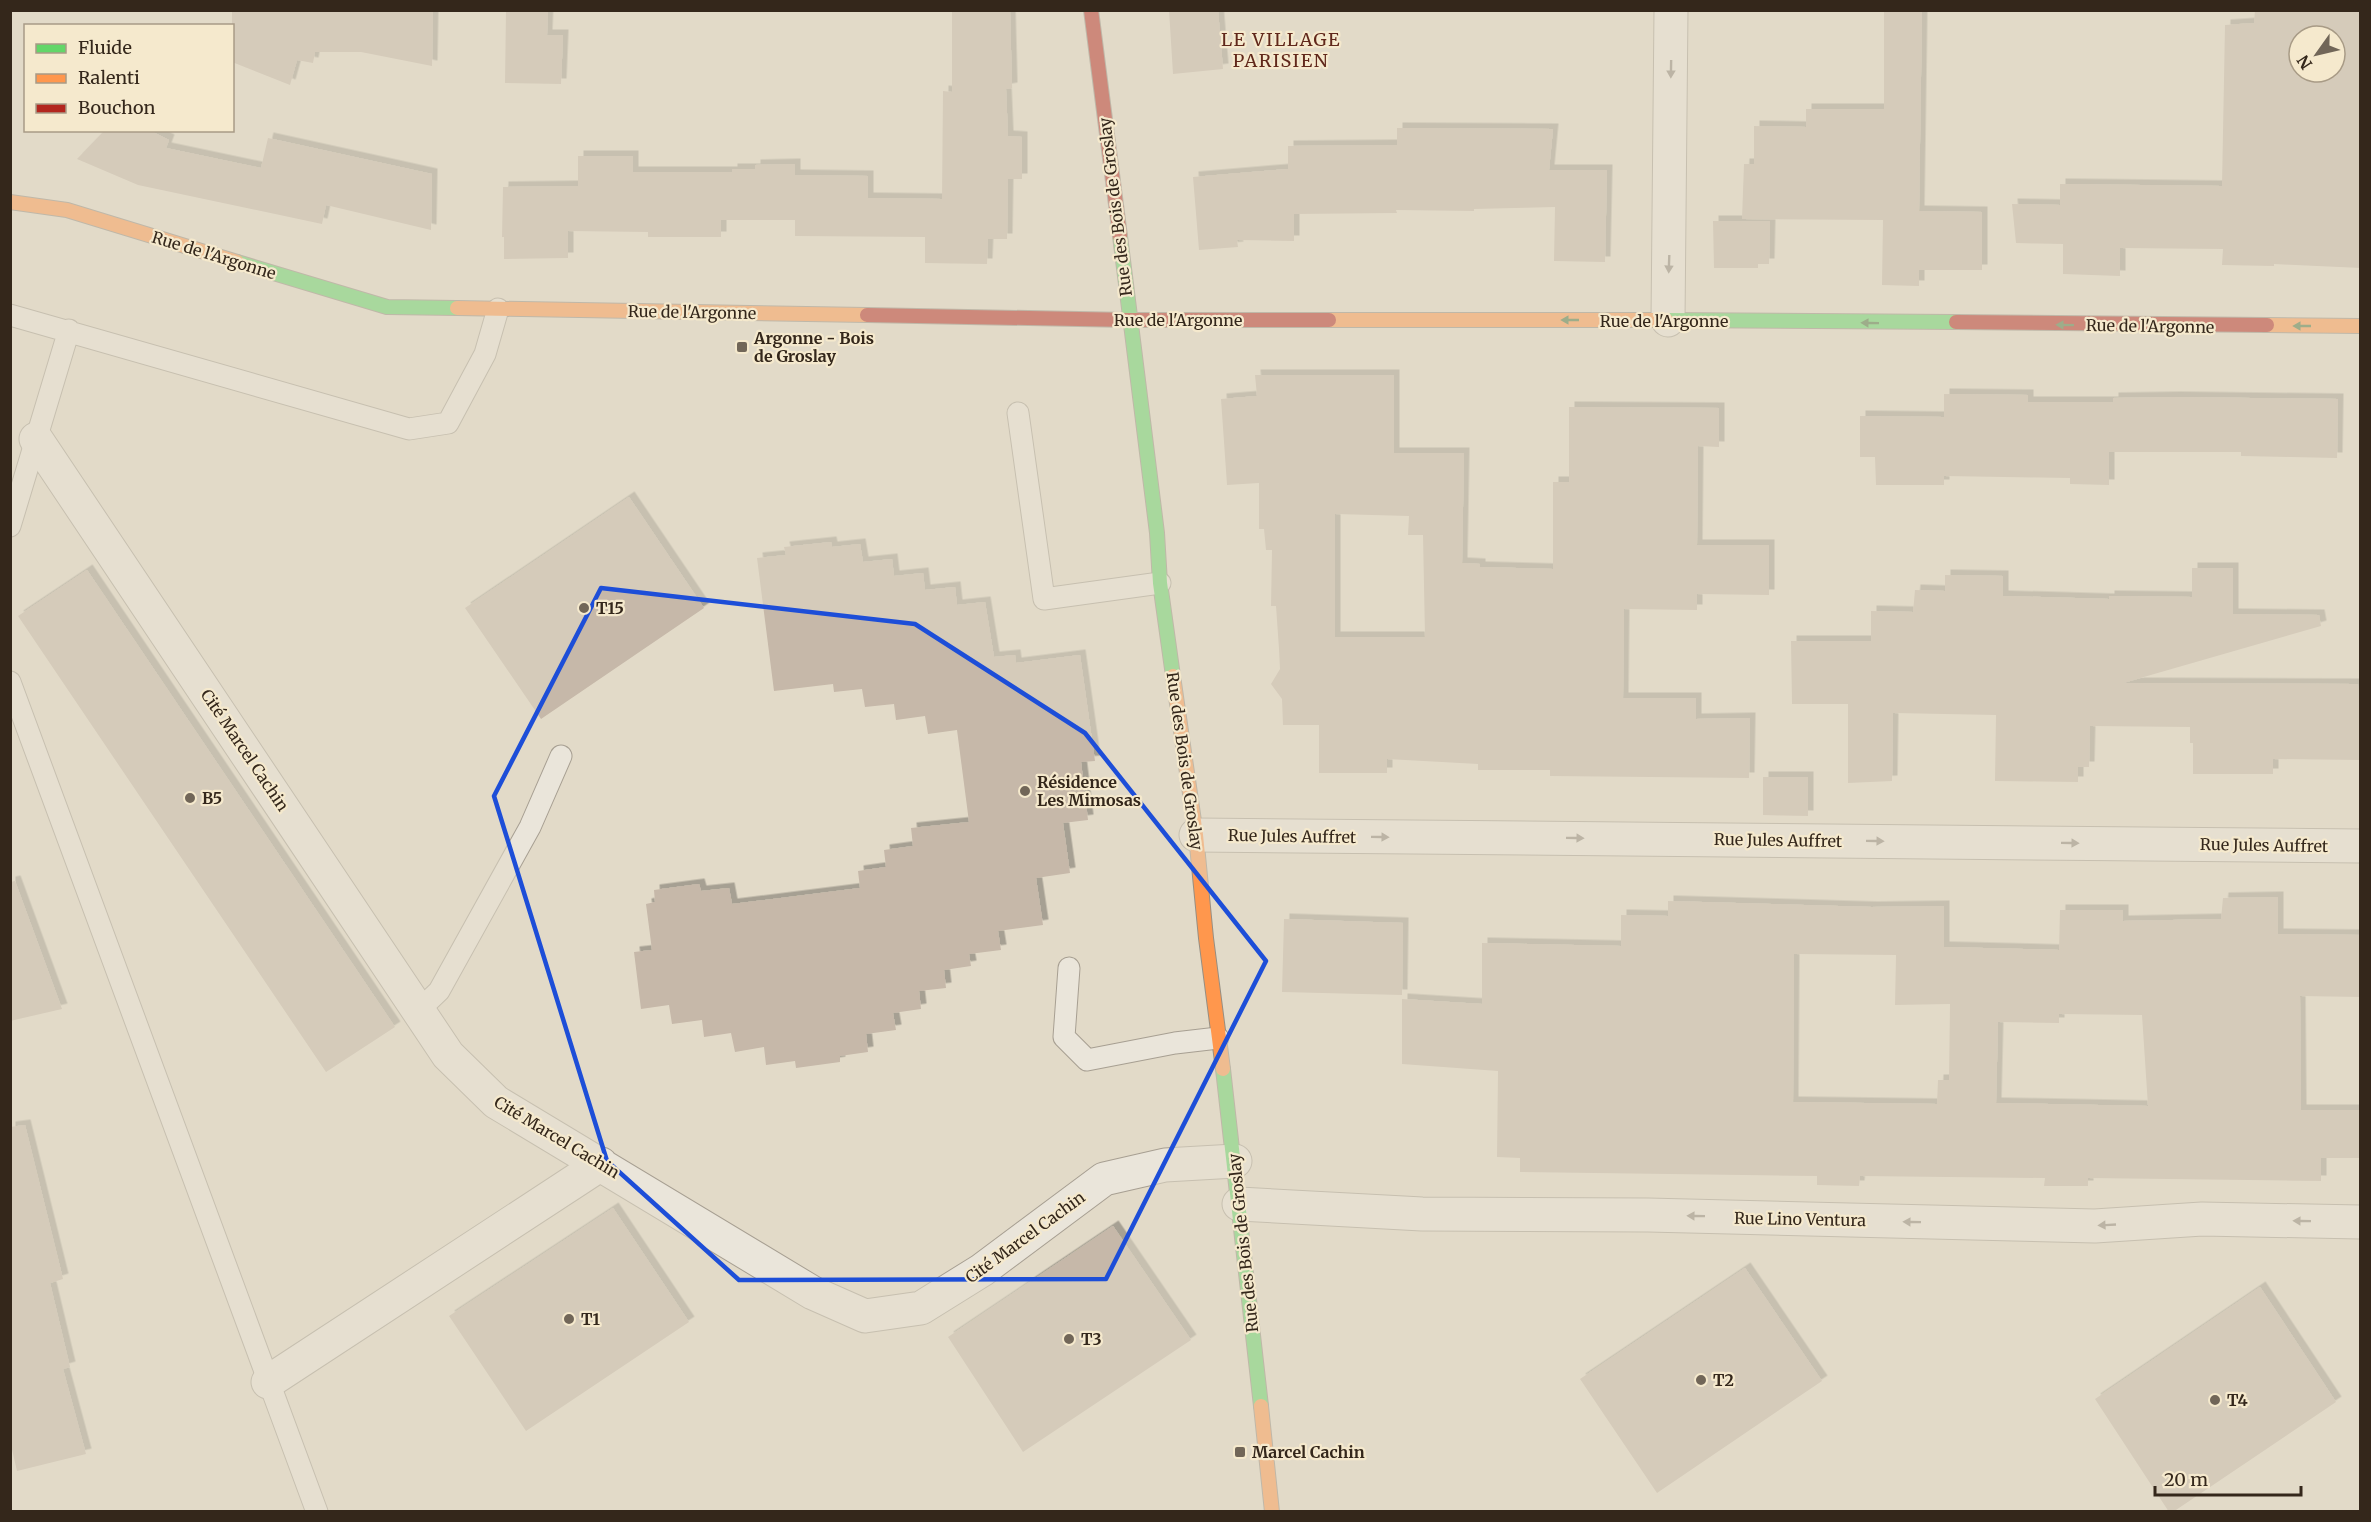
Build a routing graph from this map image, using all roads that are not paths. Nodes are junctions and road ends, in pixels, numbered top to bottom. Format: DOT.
graph roads {
  1 [pos="1091,10"];
  2 [pos="1671,10"];
  3 [pos="10,202"];
  4 [pos="498,309"];
  5 [pos="10,315"];
  6 [pos="1129,320"];
  7 [pos="1668,321"];
  8 [pos="2361,326"];
  9 [pos="69,330"];
  10 [pos="1018,413"];
  11 [pos="36,439"];
  12 [pos="10,526"];
  13 [pos="1160,583"];
  14 [pos="10,682"];
  15 [pos="561,756"];
  16 [pos="1196,835"];
  17 [pos="2361,846"];
  18 [pos="1070,968"];
  19 [pos="418,1011"];
  20 [pos="1218,1038"];
  21 [pos="1235,1161"];
  22 [pos="601,1164"];
  23 [pos="1239,1204"];
  24 [pos="2361,1222"];
  25 [pos="268,1382"];
  26 [pos="316,1512"];
  27 [pos="1272,1512"];
  1 -- 6 [label="street, Rue des Bois de Groslay"];
  2 -- 7 [label="street, one-way"];
  3 -- 4 [label="street, Rue de l'Argonne"];
  4 -- 6 [label="street, Rue de l'Argonne"];
  4 -- 9 [label="lane"];
  5 -- 9 [label="lane"];
  7 -- 6 [label="street, Rue de l'Argonne, one-way"];
  6 -- 13 [label="street, Rue des Bois de Groslay"];
  8 -- 7 [label="street, Rue de l'Argonne, one-way"];
  9 -- 11 [label="lane"];
  10 -- 13 [label="lane"];
  11 -- 12 [label="lane"];
  11 -- 19 [label="street, Cité Marcel Cachin"];
  13 -- 16 [label="street, Rue des Bois de Groslay"];
  14 -- 25 [label="lane"];
  15 -- 19 [label="lane"];
  16 -- 17 [label="street, Rue Jules Auffret, one-way"];
  16 -- 20 [label="street, Rue des Bois de Groslay"];
  18 -- 20 [label="lane"];
  19 -- 22 [label="street, Cité Marcel Cachin"];
  20 -- 21 [label="street, Rue des Bois de Groslay"];
  21 -- 22 [label="street, Cité Marcel Cachin"];
  21 -- 23 [label="street, Rue des Bois de Groslay"];
  22 -- 25 [label="street"];
  24 -- 23 [label="street, Rue Lino Ventura, one-way"];
  23 -- 27 [label="street, Rue des Bois de Groslay"];
  25 -- 26 [label="lane"];
}
